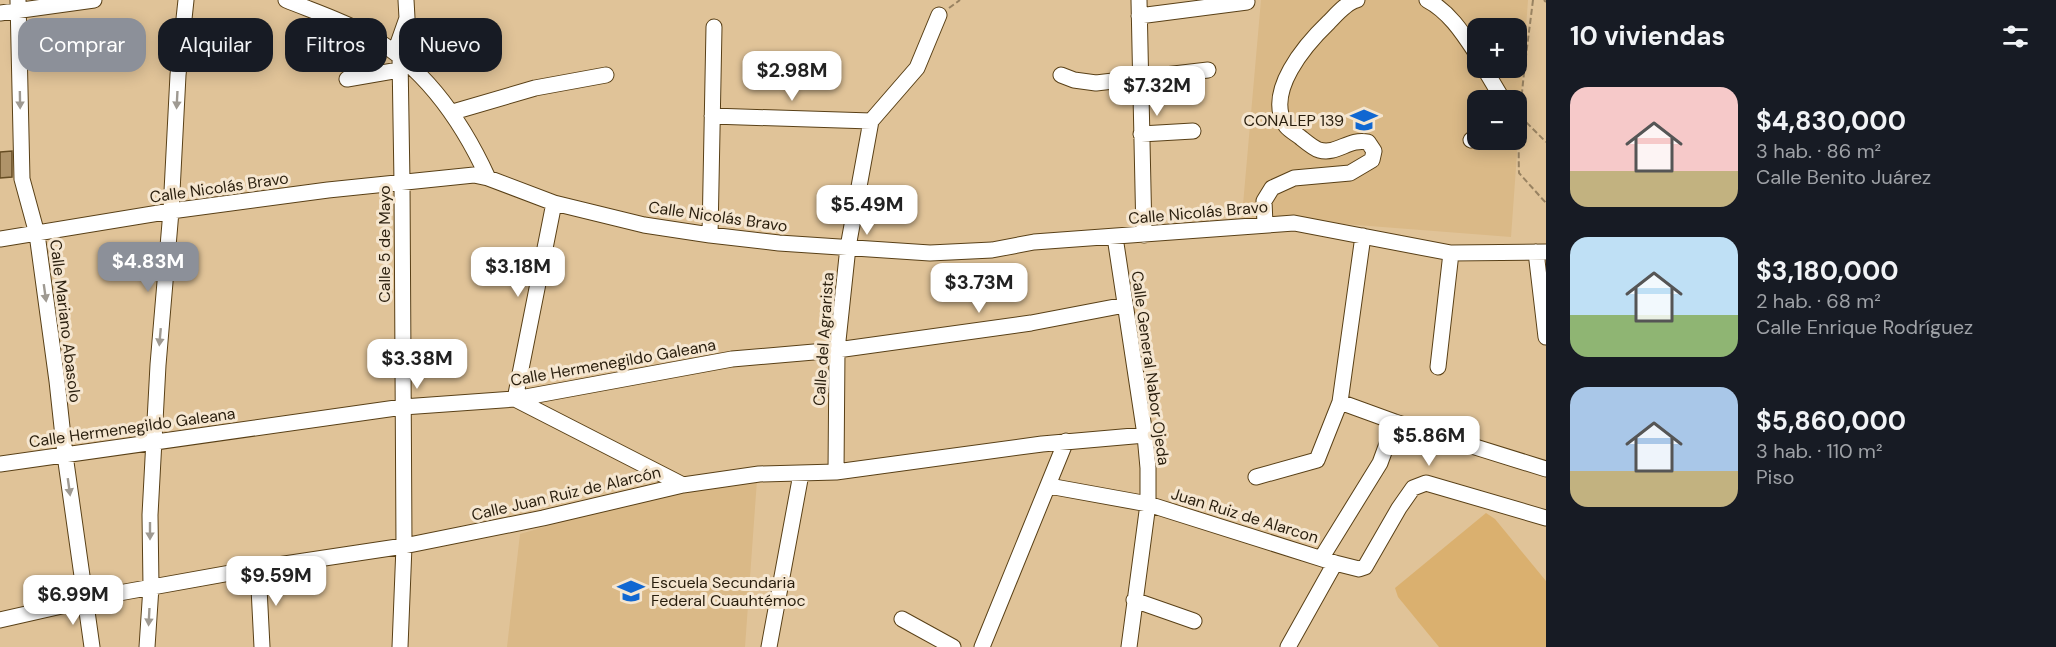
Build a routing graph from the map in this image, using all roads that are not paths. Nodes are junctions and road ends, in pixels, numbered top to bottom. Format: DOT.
graph roads {
  1 [pos="94,0"];
  2 [pos="186,0"];
  3 [pos="286,0"];
  4 [pos="406,0"];
  5 [pos="1139,0"];
  6 [pos="1358,0"];
  7 [pos="1427,0"];
  8 [pos="1247,2"];
  9 [pos="18,5"];
  10 [pos="0,13"];
  11 [pos="939,15"];
  12 [pos="1139,16"];
  13 [pos="714,27"];
  14 [pos="1467,40"];
  15 [pos="398,60"];
  16 [pos="1208,70"];
  17 [pos="606,75"];
  18 [pos="1061,75"];
  19 [pos="347,79"];
  20 [pos="1139,79"];
  21 [pos="453,112"];
  22 [pos="712,116"];
  23 [pos="872,121"];
  24 [pos="1193,131"];
  25 [pos="1141,134"];
  26 [pos="488,178"];
  27 [pos="402,183"];
  28 [pos="554,203"];
  29 [pos="171,211"];
  30 [pos="1265,224"];
  31 [pos="37,234"];
  32 [pos="710,235"];
  33 [pos="1144,235"];
  34 [pos="1363,236"];
  35 [pos="1115,237"];
  36 [pos="0,239"];
  37 [pos="848,248"];
  38 [pos="1541,252"];
  39 [pos="1451,254"];
  40 [pos="1125,305"];
  41 [pos="1546,337"];
  42 [pos="837,350"];
  43 [pos="1438,367"];
  44 [pos="515,399"];
  45 [pos="1340,402"];
  46 [pos="403,407"];
  47 [pos="1395,422"];
  48 [pos="1145,435"];
  49 [pos="1066,441"];
  50 [pos="155,442"];
  51 [pos="64,455"];
  52 [pos="0,464"];
  53 [pos="1546,469"];
  54 [pos="836,472"];
  55 [pos="801,474"];
  56 [pos="1256,477"];
  57 [pos="683,485"];
  58 [pos="1050,486"];
  59 [pos="1148,504"];
  60 [pos="1546,518"];
  61 [pos="404,546"];
  62 [pos="1329,560"];
  63 [pos="258,568"];
  64 [pos="151,588"];
  65 [pos="86,600"];
  66 [pos="1134,600"];
  67 [pos="902,619"];
  68 [pos="0,620"];
  69 [pos="1194,621"];
  70 [pos="92,647"];
  71 [pos="147,647"];
  72 [pos="262,647"];
  73 [pos="400,647"];
  74 [pos="769,647"];
  75 [pos="953,647"];
  76 [pos="982,647"];
  77 [pos="1129,647"];
  78 [pos="1288,647"];
  1 -- 9 [label="street"];
  2 -- 29 [label="street, one-way"];
  3 -- 15 [label="street"];
  4 -- 15 [label="street"];
  5 -- 12 [label="street"];
  6 -- 30 [label="street"];
  7 -- 14 [label="street"];
  8 -- 12 [label="street"];
  9 -- 10 [label="street"];
  9 -- 31 [label="street, Calle Mariano Abasolo, one-way"];
  11 -- 23 [label="street, Calle del Agrarista"];
  12 -- 20 [label="street"];
  13 -- 22 [label="street"];
  15 -- 19 [label="street"];
  15 -- 21 [label="street"];
  15 -- 27 [label="street, Calle 5 de Mayo"];
  16 -- 20 [label="street"];
  17 -- 21 [label="street"];
  18 -- 20 [label="street"];
  20 -- 25 [label="street"];
  21 -- 26 [label="street"];
  22 -- 23 [label="street"];
  22 -- 32 [label="street"];
  23 -- 37 [label="street, Calle del Agrarista"];
  24 -- 25 [label="street"];
  25 -- 33 [label="street"];
  26 -- 27 [label="street, Calle Nicolás Bravo"];
  26 -- 28 [label="street, Calle Nicolás Bravo"];
  27 -- 29 [label="street, Calle Nicolás Bravo"];
  27 -- 46 [label="street, Calle 5 de Mayo"];
  28 -- 32 [label="street, Calle Nicolás Bravo"];
  28 -- 44 [label="street"];
  29 -- 31 [label="street, Calle Nicolás Bravo"];
  29 -- 50 [label="street, one-way"];
  30 -- 33 [label="street, Calle Nicolás Bravo"];
  30 -- 34 [label="street, Calle Nicolás Bravo"];
  31 -- 36 [label="street, Calle Nicolás Bravo"];
  31 -- 51 [label="street, Calle Mariano Abasolo, one-way"];
  32 -- 37 [label="street, Calle Nicolás Bravo"];
  33 -- 35 [label="street, Calle Nicolás Bravo"];
  34 -- 39 [label="street, Calle Nicolás Bravo"];
  34 -- 45 [label="street"];
  35 -- 37 [label="street, Calle Nicolás Bravo"];
  35 -- 40 [label="street, Calle General Nabor Ojeda"];
  37 -- 42 [label="street, Calle del Agrarista"];
  38 -- 39 [label="street, Calle Nicolás Bravo"];
  38 -- 41 [label="street"];
  39 -- 43 [label="street"];
  40 -- 42 [label="street, Calle Hermenegildo Galeana"];
  40 -- 48 [label="street, Calle General Nabor Ojeda"];
  42 -- 44 [label="street, Calle Hermenegildo Galeana"];
  42 -- 54 [label="street, Calle del Agrarista"];
  44 -- 46 [label="street, Calle Hermenegildo Galeana"];
  44 -- 57 [label="street"];
  45 -- 47 [label="street"];
  45 -- 56 [label="street"];
  46 -- 50 [label="street, Calle Hermenegildo Galeana"];
  46 -- 61 [label="street, Calle 5 de Mayo"];
  47 -- 53 [label="street"];
  47 -- 62 [label="street"];
  48 -- 49 [label="street, Calle Juan Ruiz de Alarcón"];
  48 -- 59 [label="street, Calle General Nabor Ojeda"];
  49 -- 54 [label="street, Calle Juan Ruiz de Alarcón"];
  49 -- 58 [label="street"];
  50 -- 51 [label="street, Calle Hermenegildo Galeana"];
  50 -- 64 [label="street, one-way"];
  51 -- 52 [label="street, Calle Hermenegildo Galeana"];
  51 -- 65 [label="street, Calle Mariano Abasolo, one-way"];
  54 -- 55 [label="street, Calle Juan Ruiz de Alarcón"];
  55 -- 57 [label="street, Calle Juan Ruiz de Alarcón"];
  55 -- 74 [label="street"];
  57 -- 61 [label="street, Calle Juan Ruiz de Alarcón"];
  58 -- 59 [label="street, Juan Ruiz de Alarcon"];
  58 -- 76 [label="street"];
  59 -- 62 [label="street, Juan Ruiz de Alarcon"];
  59 -- 66 [label="street, Calle General Nabor Ojeda"];
  60 -- 62 [label="street, Juan Ruiz de Alarcon"];
  61 -- 63 [label="street, Calle Juan Ruiz de Alarcón"];
  61 -- 73 [label="street, Calle 5 de Mayo"];
  62 -- 78 [label="street"];
  63 -- 64 [label="street, Calle Juan Ruiz de Alarcón"];
  63 -- 72 [label="street"];
  64 -- 65 [label="street, Calle Juan Ruiz de Alarcón"];
  64 -- 71 [label="street, one-way"];
  65 -- 68 [label="street, Calle Juan Ruiz de Alarcón"];
  65 -- 70 [label="street, Calle Mariano Abasolo"];
  66 -- 69 [label="street"];
  66 -- 77 [label="street, Calle General Nabor Ojeda"];
  67 -- 75 [label="street"];
}
